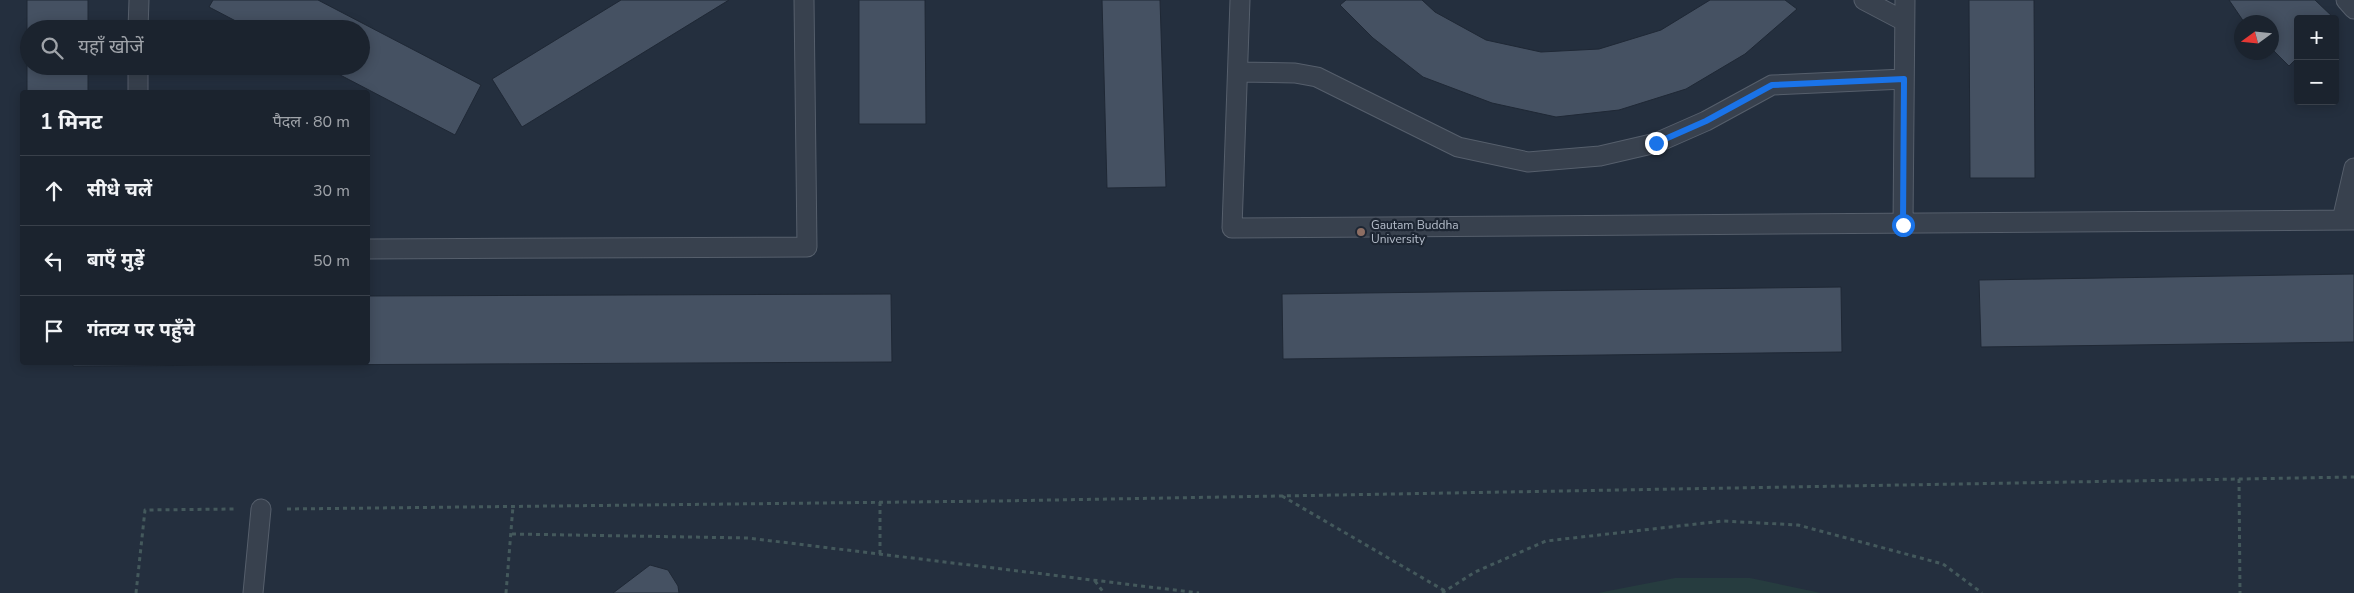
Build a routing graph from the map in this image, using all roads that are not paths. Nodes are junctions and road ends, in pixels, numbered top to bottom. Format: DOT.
graph roads {
  1 [pos="139,0"];
  2 [pos="804,0"];
  3 [pos="1240,0"];
  4 [pos="1864,0"];
  5 [pos="1904,0"];
  6 [pos="2346,0"];
  7 [pos="2354,9"];
  8 [pos="138,20"];
  9 [pos="1904,21"];
  10 [pos="1238,72"];
  11 [pos="138,75"];
  12 [pos="1904,79"];
  13 [pos="138,90"];
  14 [pos="2354,168"];
  15 [pos="2348,220"];
  16 [pos="1903,225"];
  17 [pos="370,249"];
  18 [pos="261,509"];
  19 [pos="253,593"];
  1 -- 8 [label="lane"];
  2 -- 17 [label="lane"];
  3 -- 10 [label="lane"];
  4 -- 9 [label="lane"];
  5 -- 9 [label="lane"];
  6 -- 7 [label="lane"];
  9 -- 12 [label="lane"];
  10 -- 12 [label="lane"];
  10 -- 16 [label="lane"];
  11 -- 13 [label="lane"];
  12 -- 16 [label="lane"];
  14 -- 15 [label="lane"];
  15 -- 16 [label="lane"];
  18 -- 19 [label="lane"];
}
